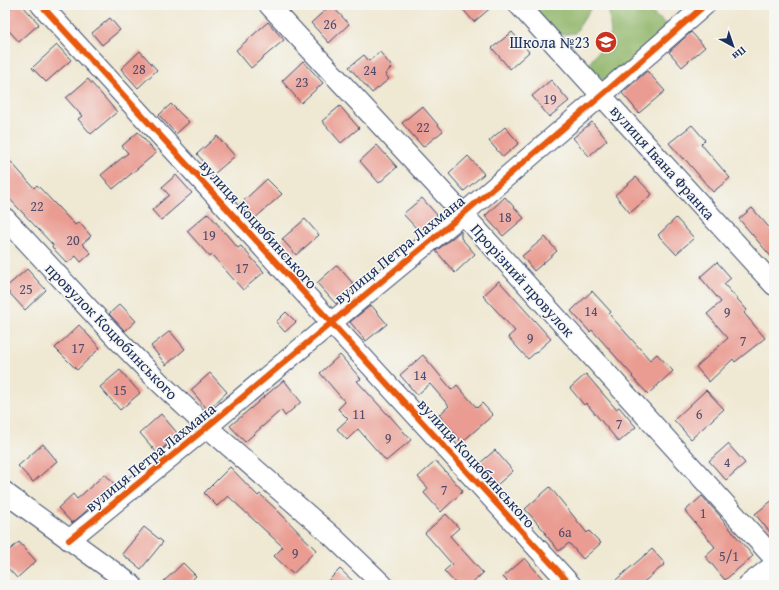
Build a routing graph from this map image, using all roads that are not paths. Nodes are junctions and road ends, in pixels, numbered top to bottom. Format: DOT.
graph roads {
  1 [pos="41,5"];
  2 [pos="269,5"];
  3 [pos="519,5"];
  4 [pos="705,5"];
  5 [pos="602,95"];
  6 [pos="463,214"];
  7 [pos="5,218"];
  8 [pos="774,285"];
  9 [pos="331,323"];
  10 [pos="207,427"];
  11 [pos="6,496"];
  12 [pos="69,540"];
  13 [pos="774,558"];
  14 [pos="774,565"];
  15 [pos="121,582"];
  16 [pos="383,585"];
  17 [pos="571,585"];
  18 [pos="748,585"];
  1 -- 9 [label="street, вулиця Коцюбинського"];
  2 -- 6 [label="street, Прорізний провулок"];
  3 -- 5 [label="street, вулиця Івана Франка"];
  4 -- 5 [label="street, вулиця Петра Лахмана"];
  5 -- 6 [label="street, вулиця Петра Лахмана"];
  5 -- 8 [label="street, вулиця Івана Франка"];
  6 -- 9 [label="street, вулиця Петра Лахмана"];
  6 -- 13 [label="street, Прорізний провулок"];
  7 -- 10 [label="street, провулок Коцюбинського"];
  9 -- 10 [label="street, вулиця Петра Лахмана"];
  9 -- 17 [label="street, вулиця Коцюбинського"];
  10 -- 12 [label="street, вулиця Петра Лахмана"];
  10 -- 16 [label="street, провулок Коцюбинського"];
  11 -- 12 [label="street"];
  12 -- 15 [label="street"];
  14 -- 18 [label="street"];
}
